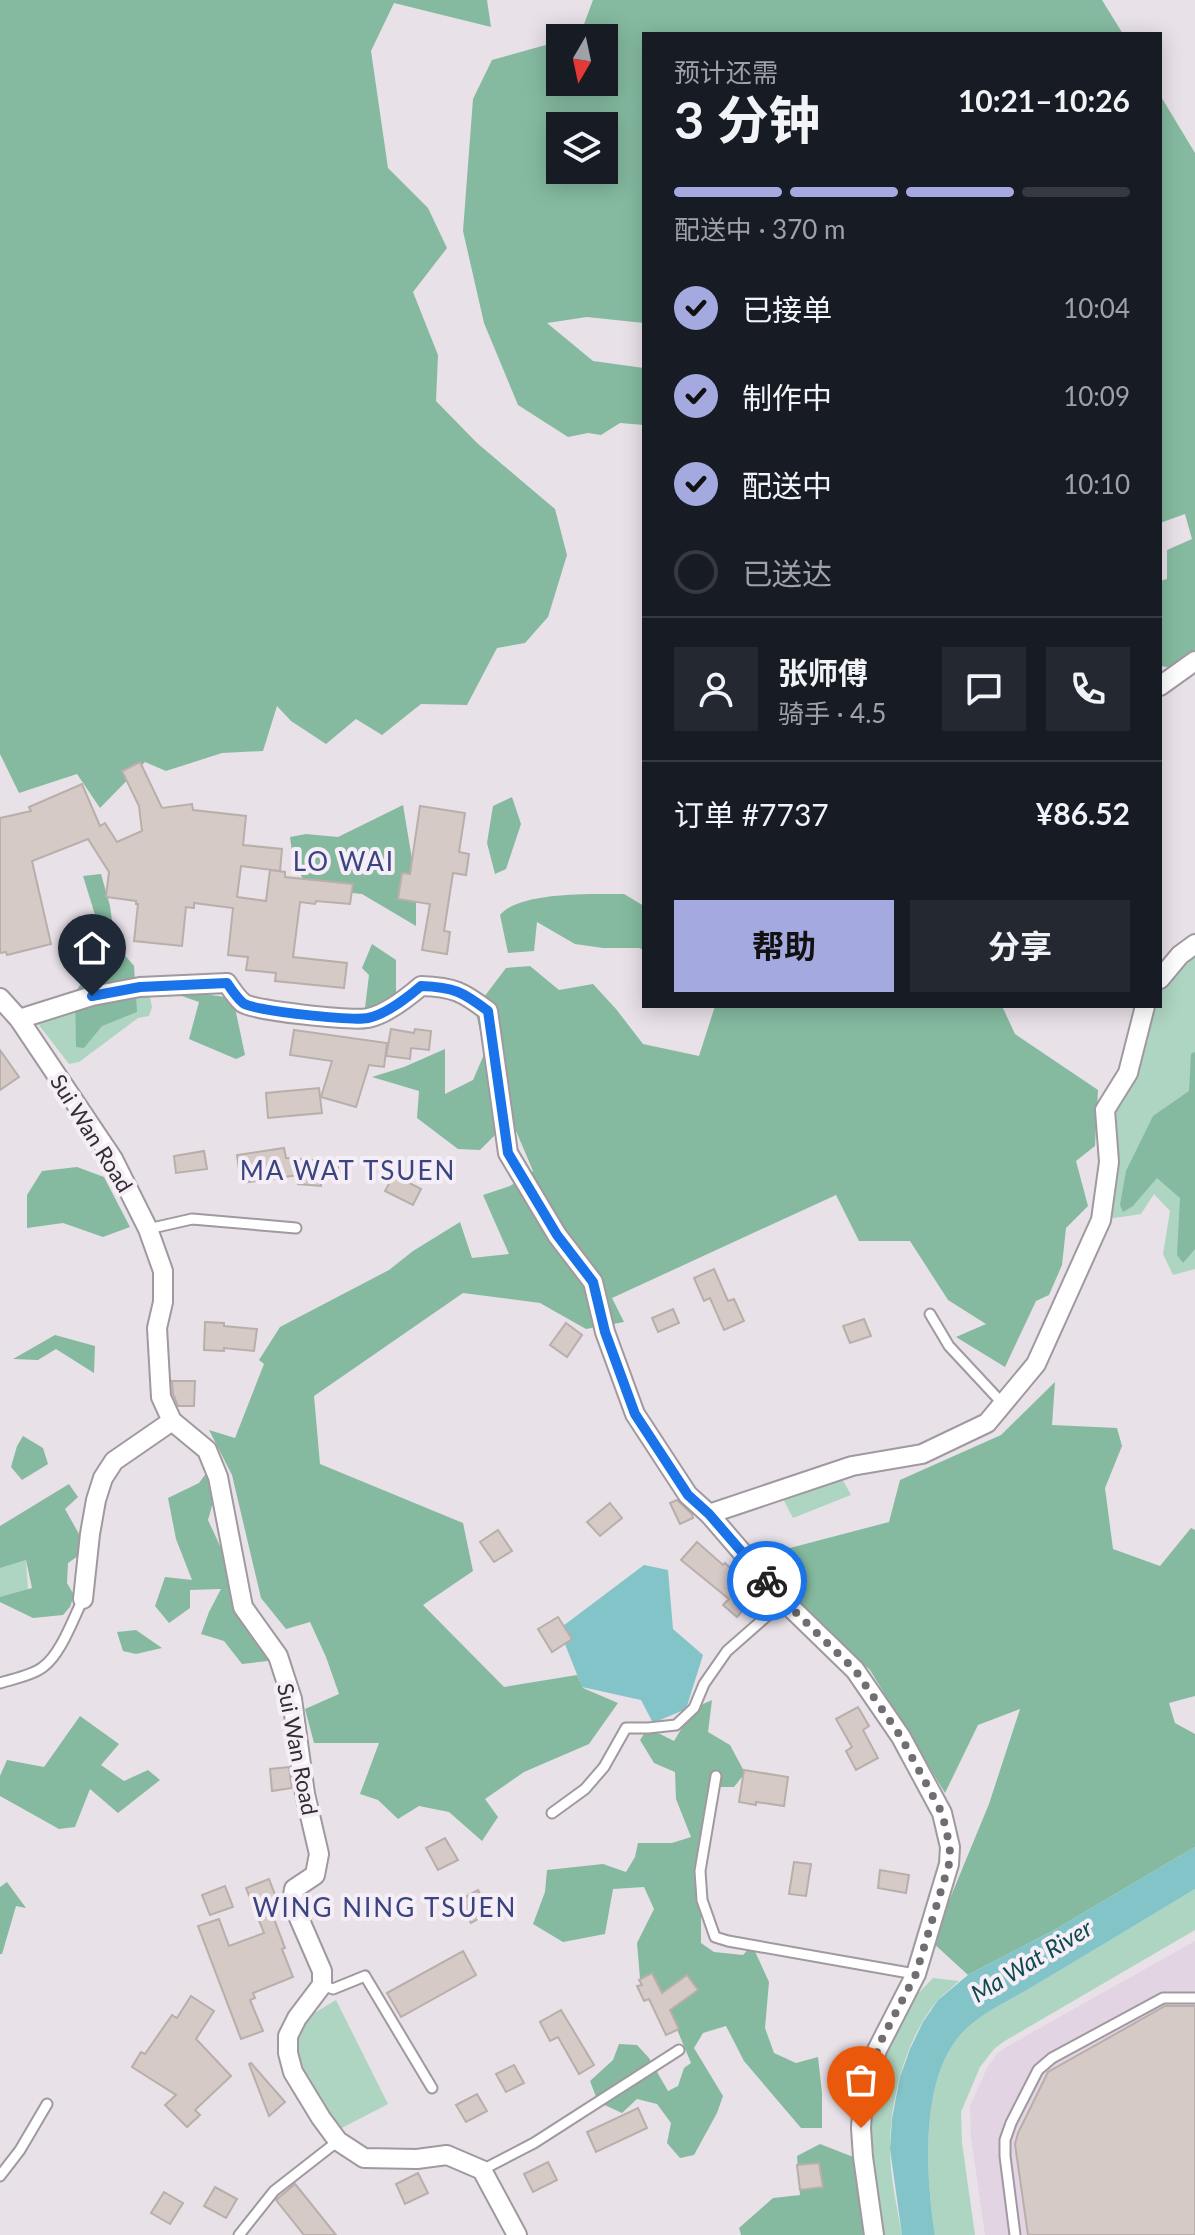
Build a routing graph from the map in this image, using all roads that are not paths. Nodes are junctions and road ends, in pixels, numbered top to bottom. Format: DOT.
graph roads {
  1 [pos="1195,661"];
  2 [pos="1162,685"];
  3 [pos="1195,944"];
  4 [pos="1162,977"];
  5 [pos="0,998"];
  6 [pos="1144,1008"];
  7 [pos="19,1019"];
  8 [pos="296,1228"];
  9 [pos="148,1229"];
  10 [pos="930,1314"];
  11 [pos="1003,1404"];
  12 [pos="172,1421"];
  13 [pos="709,1514"];
  14 [pos="83,1599"];
  15 [pos="784,1601"];
  16 [pos="0,1683"];
  17 [pos="716,1776"];
  18 [pos="552,1813"];
  19 [pos="916,1974"];
  20 [pos="322,1985"];
  21 [pos="1195,1998"];
  22 [pos="679,2050"];
  23 [pos="432,2088"];
  24 [pos="47,2104"];
  25 [pos="338,2141"];
  26 [pos="482,2170"];
  27 [pos="0,2176"];
  28 [pos="239,2235"];
  29 [pos="517,2235"];
  30 [pos="874,2235"];
  31 [pos="1015,2235"];
  1 -- 2 [label="street"];
  3 -- 4 [label="street"];
  5 -- 7 [label="street, Sui Wan Road"];
  6 -- 11 [label="street"];
  7 -- 9 [label="street, Sui Wan Road"];
  7 -- 13 [label="street"];
  8 -- 9 [label="lane"];
  9 -- 12 [label="street, Sui Wan Road"];
  10 -- 11 [label="lane"];
  11 -- 13 [label="street"];
  12 -- 14 [label="street"];
  12 -- 20 [label="street, Sui Wan Road"];
  13 -- 15 [label="street"];
  14 -- 16 [label="lane"];
  15 -- 18 [label="lane"];
  15 -- 19 [label="street"];
  17 -- 19 [label="lane"];
  19 -- 30 [label="street"];
  20 -- 23 [label="lane"];
  20 -- 25 [label="street"];
  21 -- 31 [label="lane"];
  22 -- 26 [label="lane"];
  24 -- 27 [label="lane"];
  25 -- 26 [label="street"];
  25 -- 28 [label="lane"];
  26 -- 29 [label="street"];
}
